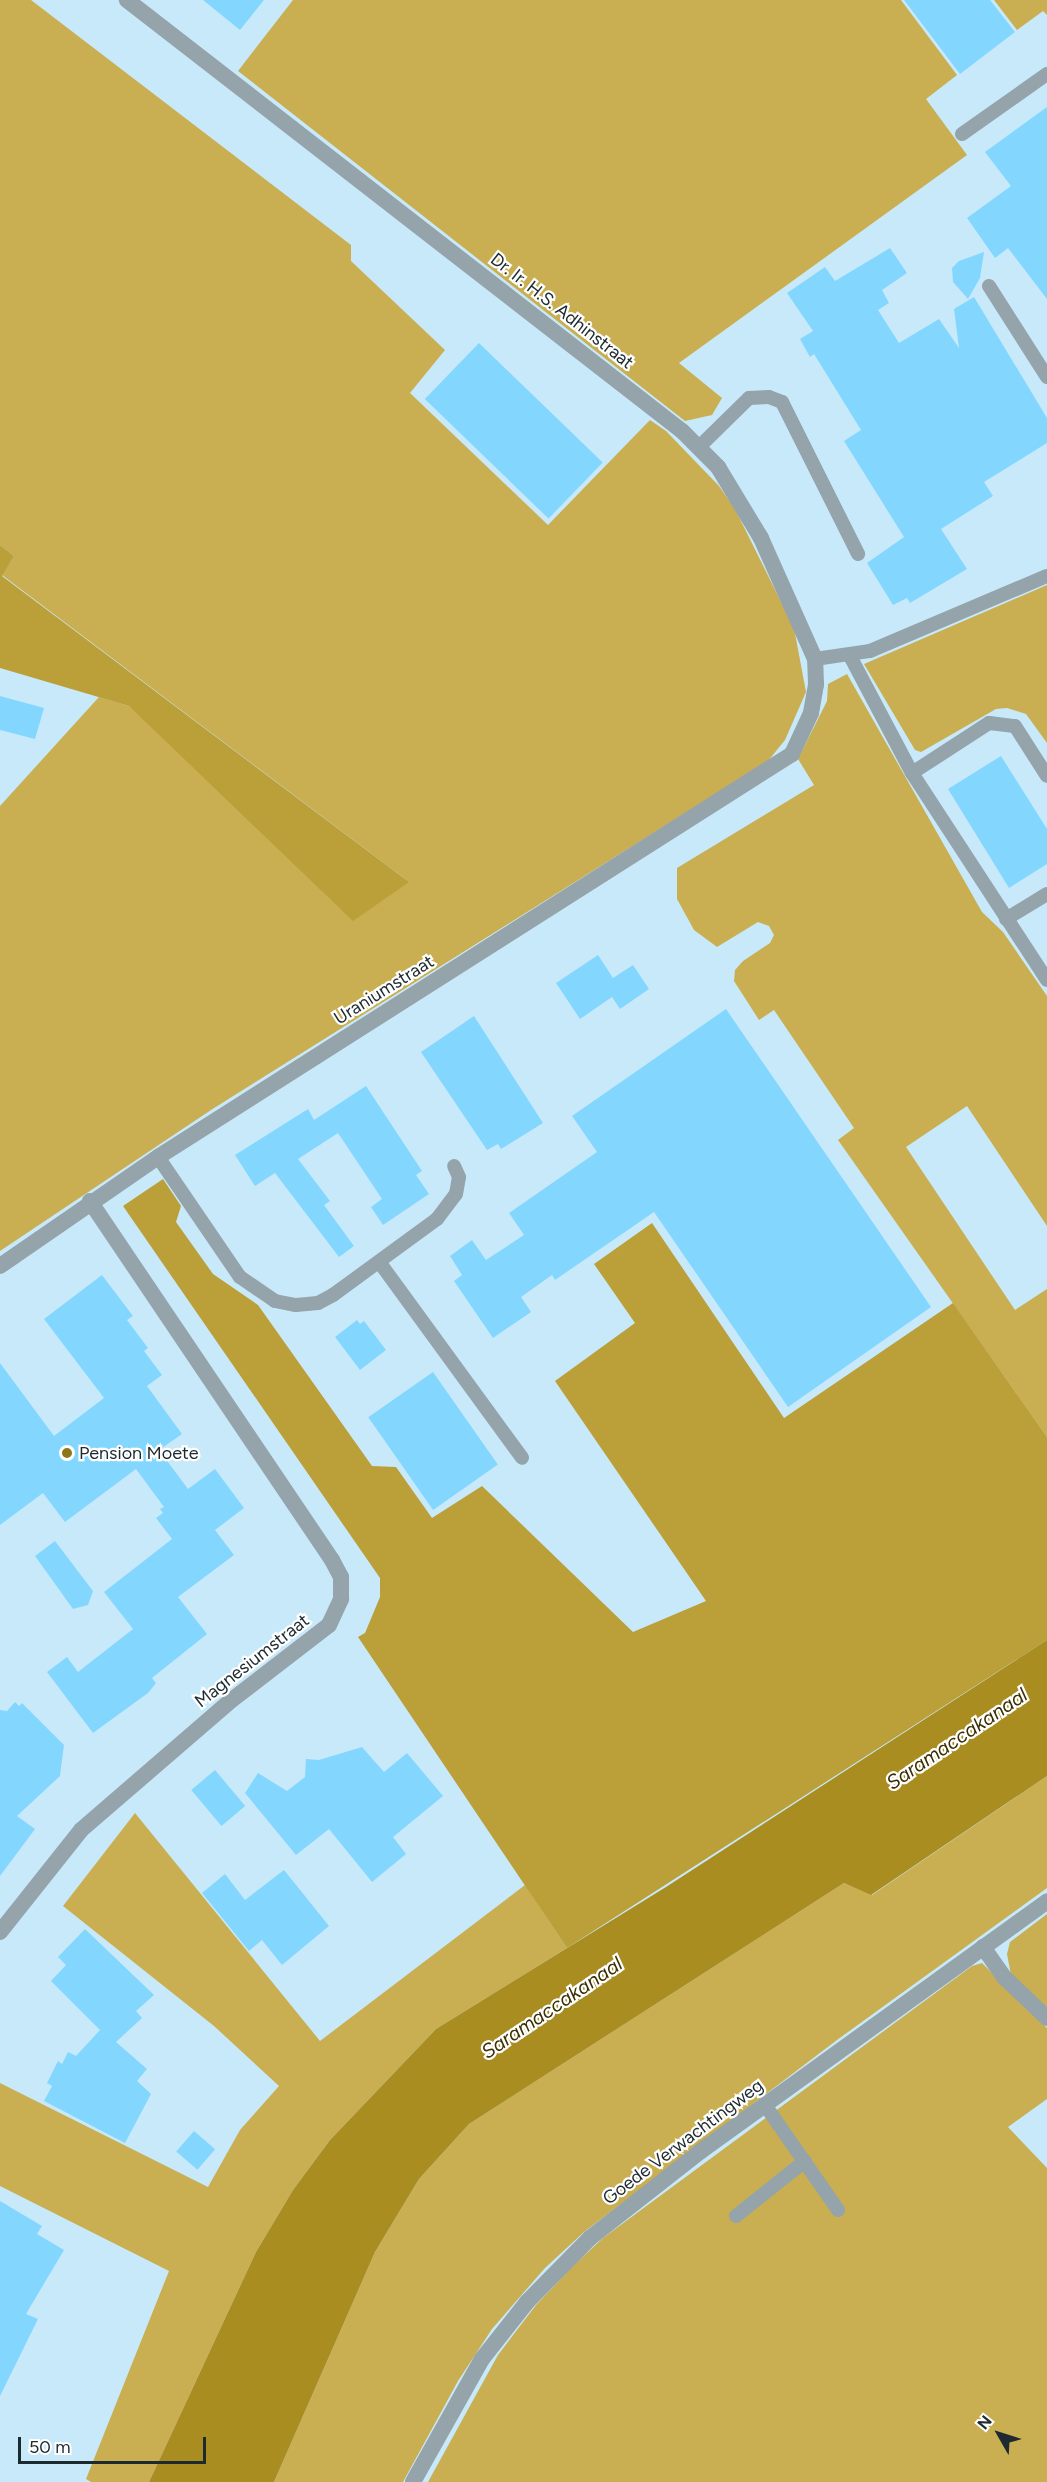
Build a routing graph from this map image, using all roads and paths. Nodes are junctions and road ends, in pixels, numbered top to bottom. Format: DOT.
graph roads {
  1 [pos="127,0"];
  2 [pos="1047,74"];
  3 [pos="962,134"];
  4 [pos="990,286"];
  5 [pos="1047,377"];
  6 [pos="699,447"];
  7 [pos="858,554"];
  8 [pos="1047,576"];
  9 [pos="850,656"];
  10 [pos="815,659"];
  11 [pos="792,754"];
  12 [pos="912,773"];
  13 [pos="1047,776"];
  14 [pos="1047,894"];
  15 [pos="1005,920"];
  16 [pos="1047,980"];
  17 [pos="158,1157"];
  18 [pos="454,1166"];
  19 [pos="90,1201"];
  20 [pos="380,1263"];
  21 [pos="0,1266"];
  22 [pos="522,1458"];
  23 [pos="1047,1901"];
  24 [pos="0,1932"];
  25 [pos="983,1947"];
  26 [pos="1047,2018"];
  27 [pos="765,2105"];
  28 [pos="805,2161"];
  29 [pos="838,2210"];
  30 [pos="736,2216"];
  31 [pos="413,2482"];
  1 -- 6 [label="street, Dr. Ir. H.S. Adhinstraat"];
  2 -- 3 [label="lane"];
  4 -- 5 [label="lane"];
  6 -- 7 [label="lane"];
  6 -- 10 [label="street, Dr. Ir. H.S. Adhinstraat"];
  8 -- 9 [label="lane"];
  9 -- 10 [label="lane"];
  9 -- 12 [label="lane"];
  10 -- 11 [label="street, Dr. Ir. H.S. Adhinstraat"];
  11 -- 17 [label="street, Uraniumstraat"];
  12 -- 13 [label="lane"];
  12 -- 15 [label="lane"];
  14 -- 15 [label="lane"];
  15 -- 16 [label="lane"];
  17 -- 19 [label="street, Uraniumstraat"];
  17 -- 20 [label="lane"];
  18 -- 20 [label="lane"];
  19 -- 21 [label="street, Uraniumstraat"];
  19 -- 24 [label="street, Magnesiumstraat"];
  20 -- 22 [label="lane"];
  23 -- 25 [label="street, Goede Verwachtingweg"];
  25 -- 26 [label="street"];
  25 -- 27 [label="street, Goede Verwachtingweg"];
  27 -- 28 [label="lane"];
  27 -- 31 [label="street, Goede Verwachtingweg"];
  28 -- 29 [label="lane"];
  28 -- 30 [label="lane"];
}
